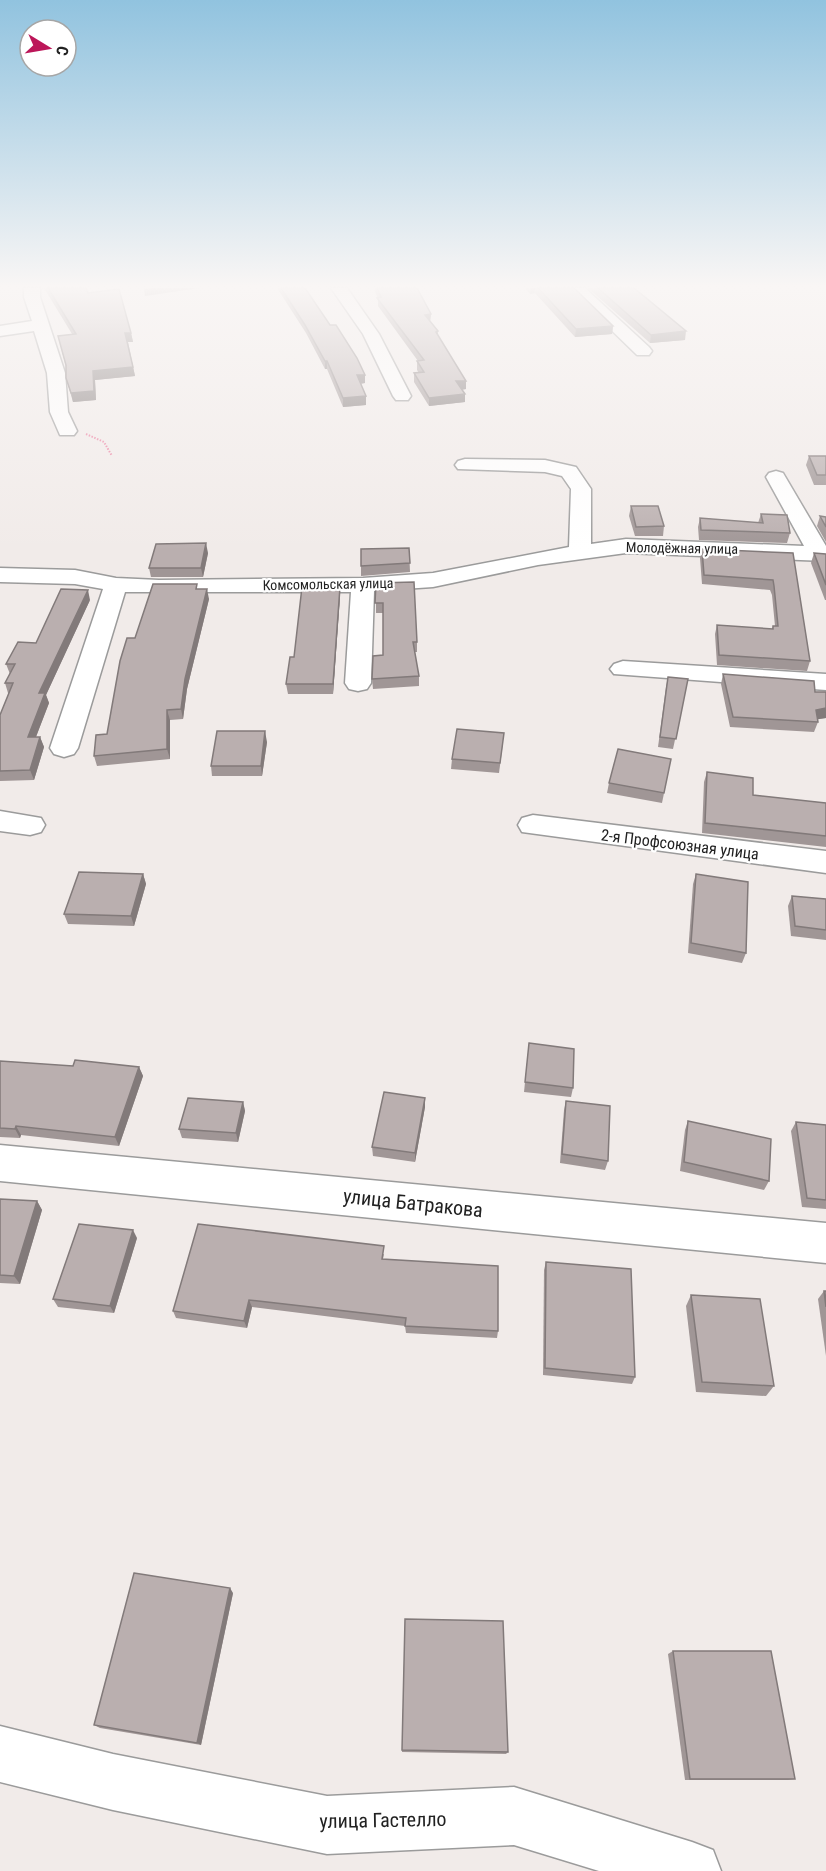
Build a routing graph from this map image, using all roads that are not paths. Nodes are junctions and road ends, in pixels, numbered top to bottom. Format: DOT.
graph roads {
  1 [pos="56,375"];
  2 [pos="392,375"];
  3 [pos="402,396"];
  4 [pos="67,431"];
  5 [pos="465,465"];
  6 [pos="776,477"];
  7 [pos="580,552"];
  8 [pos="822,554"];
  9 [pos="538,558"];
  10 [pos="0,575"];
  11 [pos="116,585"];
  12 [pos="363,585"];
  13 [pos="623,669"];
  14 [pos="826,682"];
  15 [pos="358,683"];
  16 [pos="64,748"];
  17 [pos="0,821"];
  18 [pos="30,825"];
  19 [pos="533,825"];
  20 [pos="826,862"];
  21 [pos="0,1163"];
  22 [pos="826,1243"];
  23 [pos="0,1754"];
  24 [pos="692,1871"];
  1 -- 4 [label="street"];
  2 -- 3 [label="street"];
  5 -- 7 [label="street"];
  6 -- 8 [label="street"];
  7 -- 8 [label="street, Молодёжная улица"];
  7 -- 9 [label="street, Молодёжная улица"];
  9 -- 12 [label="street, Комсомольская улица"];
  10 -- 11 [label="street, Комсомольская улица"];
  11 -- 12 [label="street, Комсомольская улица"];
  11 -- 16 [label="street"];
  12 -- 15 [label="street"];
  13 -- 14 [label="street"];
  17 -- 18 [label="street"];
  19 -- 20 [label="street, 2-я Профсоюзная улица"];
  21 -- 22 [label="street, улица Батракова"];
  23 -- 24 [label="street, улица Гастелло"];
}
